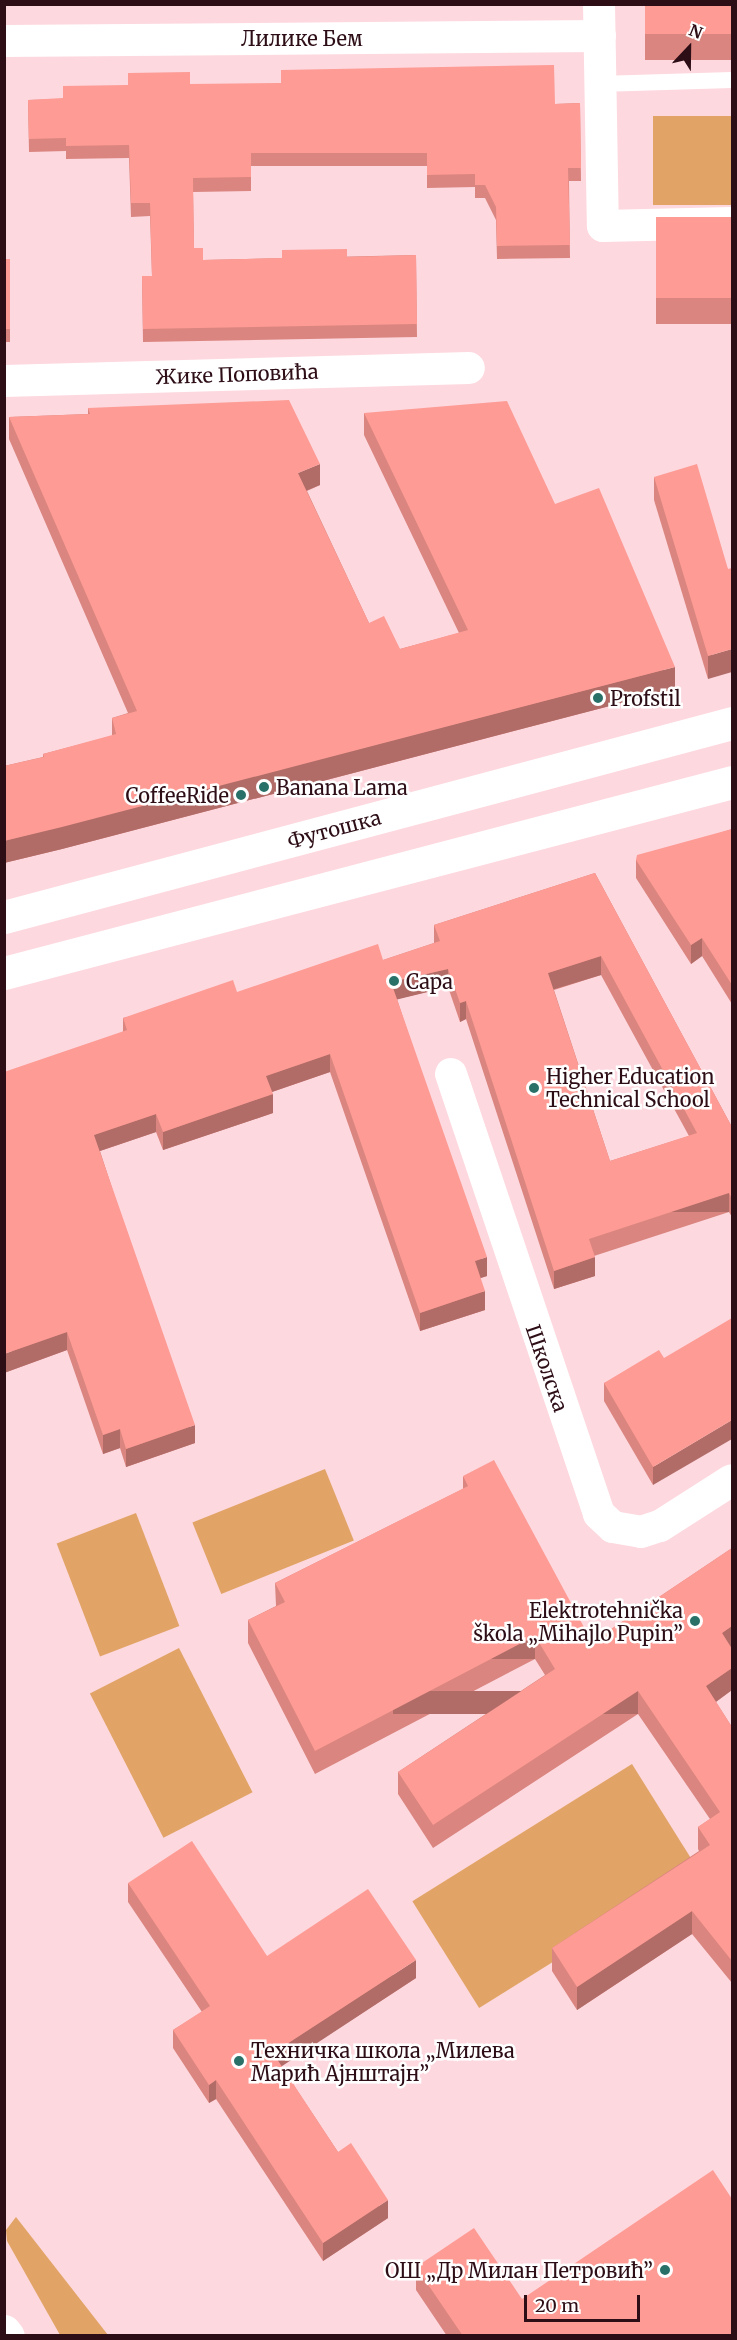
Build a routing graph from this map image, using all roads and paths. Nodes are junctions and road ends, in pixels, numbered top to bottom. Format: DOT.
graph roads {
  1 [pos="599,4"];
  2 [pos="600,36"];
  3 [pos="4,40"];
  4 [pos="732,80"];
  5 [pos="599,84"];
  6 [pos="732,223"];
  7 [pos="469,368"];
  8 [pos="4,381"];
  9 [pos="732,723"];
  10 [pos="732,782"];
  11 [pos="4,917"];
  12 [pos="4,973"];
  13 [pos="451,1074"];
  14 [pos="732,1480"];
  15 [pos="4,2331"];
  16 [pos="8,2336"];
  1 -- 2 [label="street"];
  2 -- 3 [label="street, Лилике Бем"];
  2 -- 5 [label="street"];
  4 -- 5 [label="lane"];
  5 -- 6 [label="street"];
  7 -- 8 [label="street, Жике Поповића"];
  9 -- 11 [label="main road, Футошка"];
  10 -- 12 [label="main road"];
  13 -- 14 [label="street, Школска"];
  15 -- 16 [label="main road"];
}
